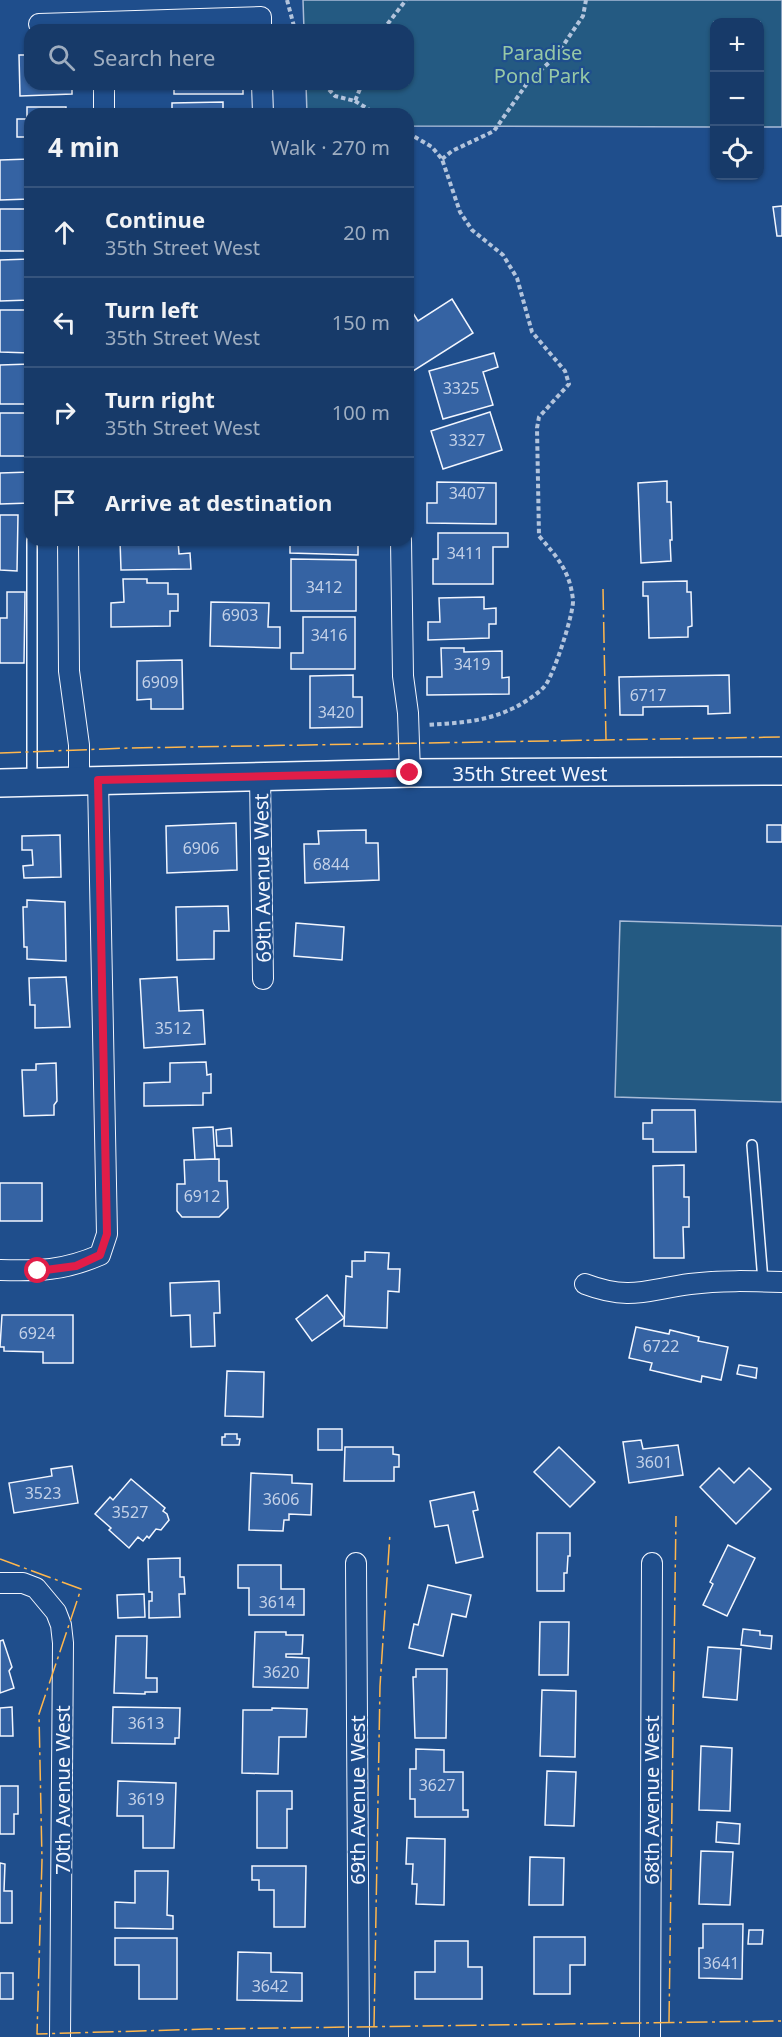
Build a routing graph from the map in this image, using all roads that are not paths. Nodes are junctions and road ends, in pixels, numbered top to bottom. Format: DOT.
graph roads {
  1 [pos="261,23"];
  2 [pos="209,24"];
  3 [pos="104,90"];
  4 [pos="262,90"];
  5 [pos="104,108"];
  6 [pos="263,108"];
  7 [pos="32,546"];
  8 [pos="68,546"];
  9 [pos="401,546"];
  10 [pos="782,771"];
  11 [pos="410,773"];
  12 [pos="260,776"];
  13 [pos="88,780"];
  14 [pos="32,782"];
  15 [pos="0,783"];
  16 [pos="264,979"];
  17 [pos="752,1145"];
  18 [pos="0,1270"];
  19 [pos="773,1282"];
  20 [pos="585,1284"];
  21 [pos="356,1563"];
  22 [pos="652,1563"];
  23 [pos="0,1583"];
  24 [pos="60,2037"];
  25 [pos="359,2037"];
  26 [pos="650,2037"];
  1 -- 2 [label="street"];
  3 -- 5 [label="street"];
  4 -- 6 [label="street"];
  7 -- 14 [label="lane"];
  8 -- 13 [label="street"];
  9 -- 11 [label="street"];
  10 -- 11 [label="street, 35th Street West"];
  11 -- 12 [label="street, 35th Street West"];
  12 -- 13 [label="street, 35th Street West"];
  12 -- 16 [label="street, 69th Avenue West"];
  13 -- 14 [label="street, 35th Street West"];
  13 -- 18 [label="street"];
  14 -- 15 [label="street, 35th Street West"];
  17 -- 19 [label="lane"];
  19 -- 20 [label="street"];
  21 -- 25 [label="street, 69th Avenue West"];
  22 -- 26 [label="street, 68th Avenue West"];
  23 -- 24 [label="street, 70th Avenue West"];
}
